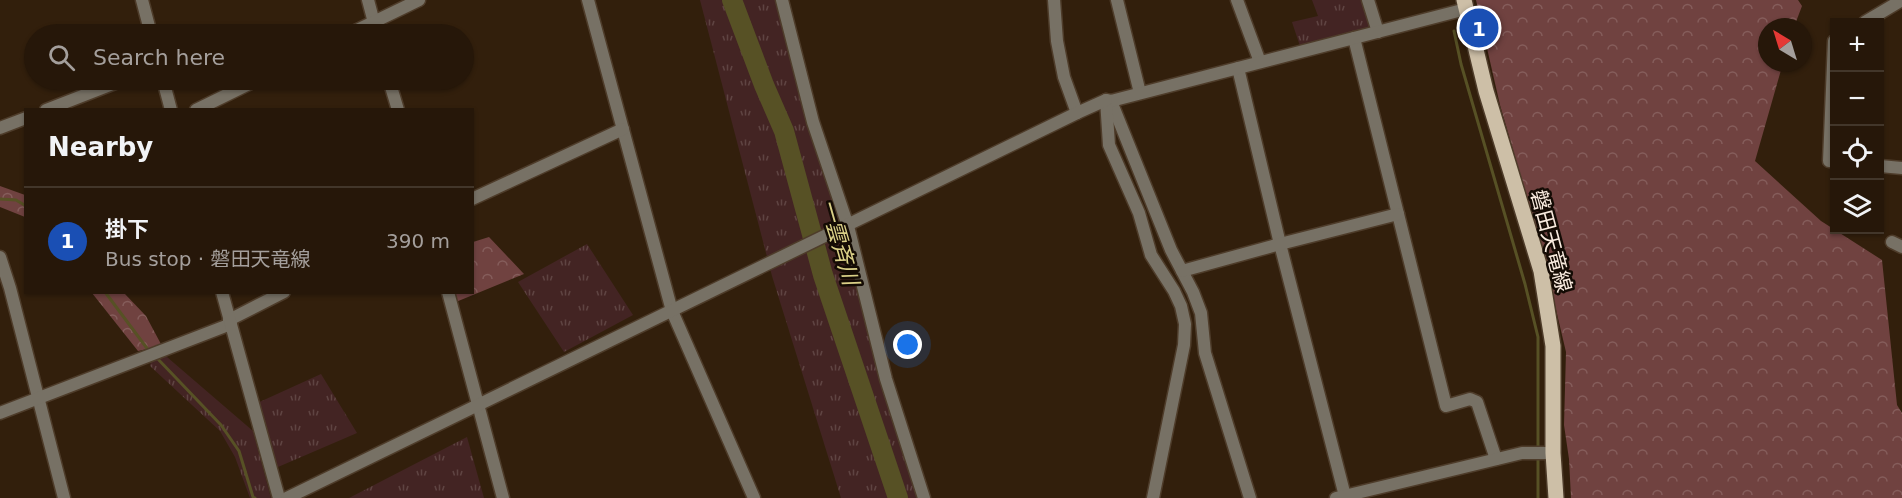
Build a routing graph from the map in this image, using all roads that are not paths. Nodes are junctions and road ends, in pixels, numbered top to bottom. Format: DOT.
graph roads {
  1 [pos="142,0"];
  2 [pos="368,0"];
  3 [pos="419,0"];
  4 [pos="588,0"];
  5 [pos="782,0"];
  6 [pos="1054,0"];
  7 [pos="1117,0"];
  8 [pos="1237,0"];
  9 [pos="1368,0"];
  10 [pos="1902,0"];
  11 [pos="1465,5"];
  12 [pos="1872,18"];
  13 [pos="148,24"];
  14 [pos="374,24"];
  15 [pos="383,24"];
  16 [pos="1378,32"];
  17 [pos="1354,38"];
  18 [pos="1260,62"];
  19 [pos="1238,68"];
  20 [pos="1833,72"];
  21 [pos="97,90"];
  22 [pos="166,90"];
  23 [pos="237,90"];
  24 [pos="392,90"];
  25 [pos="1140,93"];
  26 [pos="1108,101"];
  27 [pos="50,108"];
  28 [pos="170,108"];
  29 [pos="200,108"];
  30 [pos="397,108"];
  31 [pos="1077,112"];
  32 [pos="24,118"];
  33 [pos="1830,126"];
  34 [pos="0,128"];
  35 [pos="623,129"];
  36 [pos="1830,137"];
  37 [pos="1830,161"];
  38 [pos="1884,166"];
  39 [pos="1902,168"];
  40 [pos="474,199"];
  41 [pos="1398,214"];
  42 [pos="848,226"];
  43 [pos="1280,244"];
  44 [pos="0,257"];
  45 [pos="1182,271"];
  46 [pos="223,294"];
  47 [pos="280,294"];
  48 [pos="449,294"];
  49 [pos="672,311"];
  50 [pos="230,322"];
  51 [pos="37,399"];
  52 [pos="478,406"];
  53 [pos="0,413"];
  54 [pos="1553,453"];
  55 [pos="1496,459"];
  56 [pos="1391,485"];
  57 [pos="1341,497"];
  58 [pos="64,498"];
  59 [pos="279,498"];
  60 [pos="287,498"];
  61 [pos="503,498"];
  62 [pos="754,498"];
  63 [pos="924,498"];
  64 [pos="1153,498"];
  65 [pos="1250,498"];
  66 [pos="1396,498"];
  67 [pos="1556,498"];
  1 -- 13 [label="street"];
  2 -- 14 [label="street"];
  3 -- 15 [label="street"];
  4 -- 35 [label="street"];
  5 -- 42 [label="street"];
  6 -- 31 [label="street"];
  7 -- 25 [label="street"];
  8 -- 18 [label="street"];
  9 -- 16 [label="street"];
  10 -- 12 [label="street"];
  11 -- 16 [label="street"];
  11 -- 54 [label="main road, 磐田天竜線"];
  16 -- 17 [label="street"];
  17 -- 18 [label="street"];
  17 -- 41 [label="street"];
  18 -- 19 [label="street"];
  19 -- 25 [label="street"];
  19 -- 43 [label="street"];
  20 -- 33 [label="street"];
  21 -- 27 [label="street"];
  22 -- 28 [label="street"];
  23 -- 29 [label="street"];
  24 -- 30 [label="street"];
  25 -- 26 [label="street"];
  26 -- 31 [label="street"];
  26 -- 45 [label="street"];
  26 -- 64 [label="street"];
  31 -- 42 [label="street"];
  32 -- 34 [label="street"];
  35 -- 40 [label="street"];
  35 -- 49 [label="street"];
  36 -- 37 [label="street"];
  38 -- 39 [label="street"];
  41 -- 43 [label="street"];
  41 -- 55 [label="street"];
  42 -- 49 [label="street"];
  42 -- 63 [label="street"];
  43 -- 45 [label="street"];
  43 -- 57 [label="street"];
  44 -- 51 [label="street"];
  45 -- 65 [label="street"];
  46 -- 50 [label="street"];
  47 -- 50 [label="street"];
  48 -- 52 [label="street"];
  49 -- 52 [label="street"];
  49 -- 62 [label="street"];
  50 -- 51 [label="street"];
  50 -- 59 [label="street"];
  51 -- 53 [label="street"];
  51 -- 58 [label="street"];
  52 -- 60 [label="street"];
  52 -- 61 [label="street"];
  54 -- 55 [label="street"];
  54 -- 67 [label="main road, 磐田天竜線"];
  55 -- 56 [label="street"];
  56 -- 57 [label="street"];
  56 -- 66 [label="street"];
}
